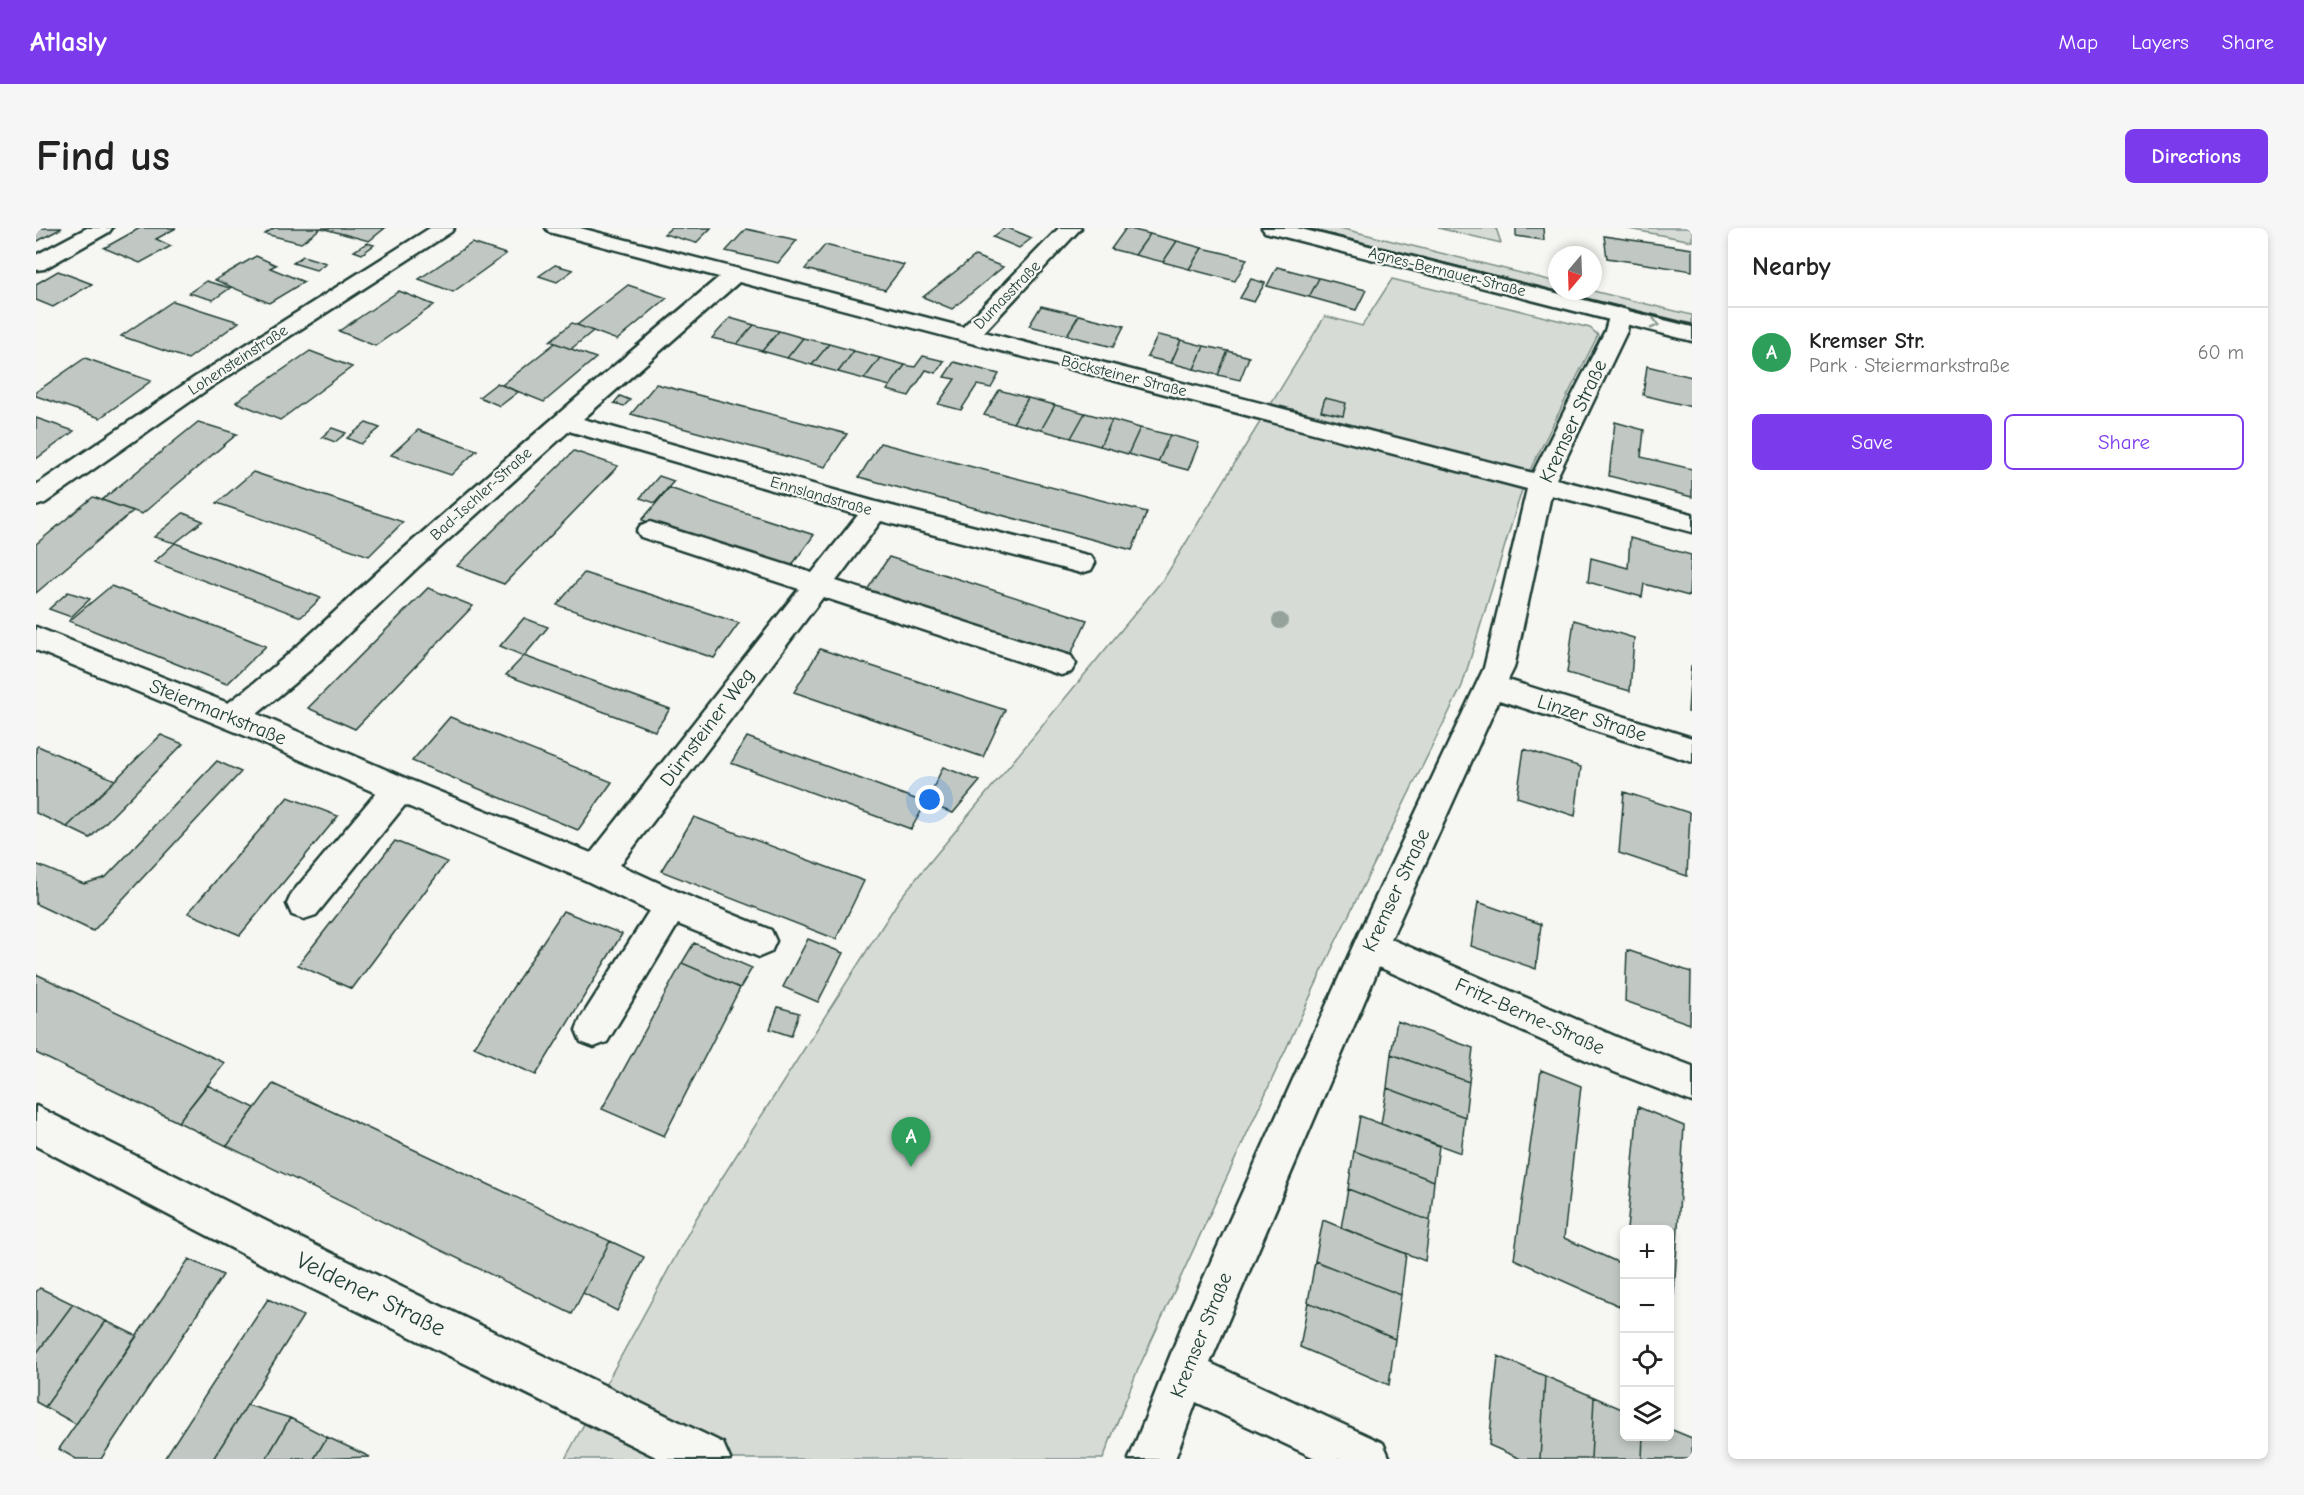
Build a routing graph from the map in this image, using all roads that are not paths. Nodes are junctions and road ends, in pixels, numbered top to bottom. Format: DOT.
graph roads {
  1 [pos="102,228"];
  2 [pos="444,228"];
  3 [pos="556,228"];
  4 [pos="1071,228"];
  5 [pos="1272,228"];
  6 [pos="36,264"];
  7 [pos="735,274"];
  8 [pos="1619,315"];
  9 [pos="1692,334"];
  10 [pos="968,336"];
  11 [pos="563,421"];
  12 [pos="1541,483"];
  13 [pos="36,497"];
  14 [pos="875,511"];
  15 [pos="1692,523"];
  16 [pos="650,531"];
  17 [pos="1081,563"];
  18 [pos="817,585"];
  19 [pos="36,638"];
  20 [pos="1061,664"];
  21 [pos="1492,686"];
  22 [pos="231,717"];
  23 [pos="1692,750"];
  24 [pos="399,789"];
  25 [pos="597,870"];
  26 [pos="304,904"];
  27 [pos="671,905"];
  28 [pos="759,941"];
  29 [pos="1370,946"];
  30 [pos="594,1030"];
  31 [pos="1692,1084"];
  32 [pos="36,1125"];
  33 [pos="1184,1374"];
  34 [pos="707,1459"];
  35 [pos="1152,1459"];
  36 [pos="1367,1459"];
  1 -- 6 [label="street"];
  2 -- 13 [label="street, Lohensteinstraße"];
  3 -- 7 [label="street, Böcksteiner Straße"];
  4 -- 10 [label="street, Dumasstraße"];
  5 -- 8 [label="street, Agnes-Bernauer-Straße"];
  7 -- 10 [label="street, Böcksteiner Straße"];
  7 -- 11 [label="street, Bad-Ischler-Straße"];
  8 -- 9 [label="street, Agnes-Bernauer-Straße, one-way"];
  8 -- 12 [label="street, Kremser Straße"];
  10 -- 12 [label="street, Böcksteiner Straße"];
  11 -- 14 [label="street, Ennslandstraße"];
  11 -- 22 [label="street, Bad-Ischler-Straße"];
  12 -- 15 [label="street, Böcksteiner Straße"];
  12 -- 21 [label="street, Kremser Straße"];
  14 -- 17 [label="street, Ennslandstraße"];
  14 -- 18 [label="street, Dürnsteiner Weg"];
  16 -- 18 [label="street"];
  18 -- 20 [label="street"];
  18 -- 25 [label="street, Dürnsteiner Weg"];
  19 -- 22 [label="street, Steiermarkstraße"];
  21 -- 23 [label="street, Linzer Straße"];
  21 -- 29 [label="street, Kremser Straße"];
  22 -- 24 [label="street, Steiermarkstraße"];
  24 -- 25 [label="street, Steiermarkstraße"];
  24 -- 26 [label="street"];
  25 -- 27 [label="street, Steiermarkstraße"];
  27 -- 28 [label="street, Steiermarkstraße"];
  27 -- 30 [label="street"];
  29 -- 31 [label="street, Fritz-Berne-Straße"];
  29 -- 33 [label="street, Kremser Straße"];
  32 -- 34 [label="street, Veldener Straße"];
  33 -- 35 [label="street, Kremser Straße"];
  33 -- 36 [label="street"];
}
